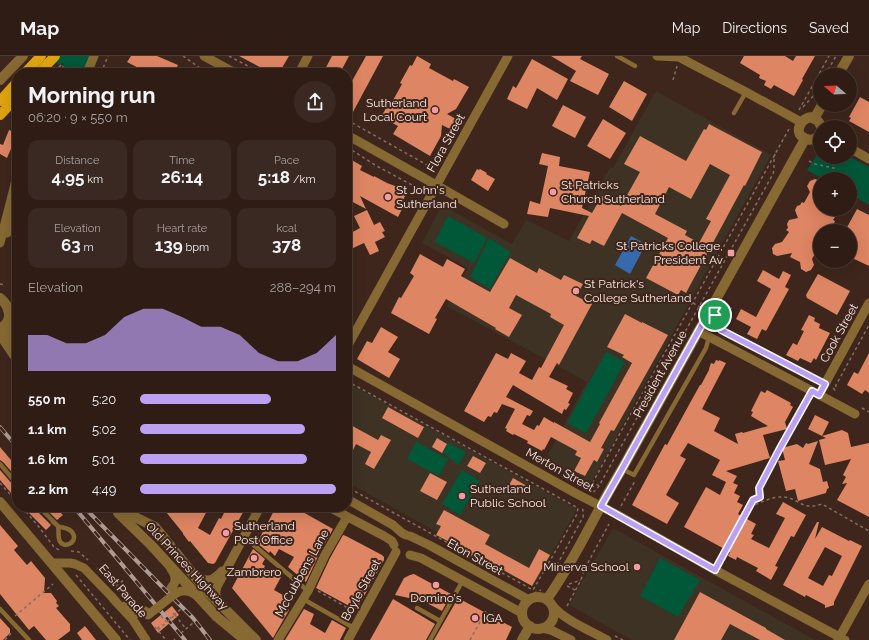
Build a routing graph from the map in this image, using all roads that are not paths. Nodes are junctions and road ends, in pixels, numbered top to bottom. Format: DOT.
graph roads {
  1 [pos="23,56"];
  2 [pos="41,56"];
  3 [pos="55,56"];
  4 [pos="94,56"];
  5 [pos="204,56"];
  6 [pos="308,56"];
  7 [pos="508,56"];
  8 [pos="617,56"];
  9 [pos="657,56"];
  10 [pos="849,56"];
  11 [pos="635,66"];
  12 [pos="30,68"];
  13 [pos="44,68"];
  14 [pos="89,68"];
  15 [pos="226,68"];
  16 [pos="301,68"];
  17 [pos="842,68"];
  18 [pos="0,80"];
  19 [pos="12,88"];
  20 [pos="746,92"];
  21 [pos="0,101"];
  22 [pos="12,102"];
  23 [pos="818,112"];
  24 [pos="734,113"];
  25 [pos="0,115"];
  26 [pos="814,119"];
  27 [pos="798,120"];
  28 [pos="352,138"];
  29 [pos="805,139"];
  30 [pos="813,139"];
  31 [pos="857,152"];
  32 [pos="869,159"];
  33 [pos="433,183"];
  34 [pos="12,196"];
  35 [pos="12,221"];
  36 [pos="504,224"];
  37 [pos="0,243"];
  38 [pos="0,249"];
  39 [pos="0,293"];
  40 [pos="4,302"];
  41 [pos="869,303"];
  42 [pos="12,309"];
  43 [pos="8,324"];
  44 [pos="698,332"];
  45 [pos="0,334"];
  46 [pos="352,337"];
  47 [pos="709,337"];
  48 [pos="12,339"];
  49 [pos="12,352"];
  50 [pos="352,369"];
  51 [pos="815,393"];
  52 [pos="855,414"];
  53 [pos="0,464"];
  54 [pos="622,469"];
  55 [pos="12,478"];
  56 [pos="0,502"];
  57 [pos="352,503"];
  58 [pos="601,506"];
  59 [pos="44,512"];
  60 [pos="118,512"];
  61 [pos="124,512"];
  62 [pos="257,512"];
  63 [pos="338,512"];
  64 [pos="347,517"];
  65 [pos="58,526"];
  66 [pos="158,530"];
  67 [pos="408,535"];
  68 [pos="243,536"];
  69 [pos="395,548"];
  70 [pos="157,551"];
  71 [pos="410,555"];
  72 [pos="229,562"];
  73 [pos="52,563"];
  74 [pos="193,574"];
  75 [pos="463,580"];
  76 [pos="869,584"];
  77 [pos="174,590"];
  78 [pos="307,592"];
  79 [pos="111,596"];
  80 [pos="198,596"];
  81 [pos="529,597"];
  82 [pos="218,601"];
  83 [pos="550,602"];
  84 [pos="417,608"];
  85 [pos="0,609"];
  86 [pos="522,613"];
  87 [pos="146,614"];
  88 [pos="440,621"];
  89 [pos="530,626"];
  90 [pos="354,628"];
  91 [pos="542,628"];
  92 [pos="841,639"];
  93 [pos="29,640"];
  94 [pos="116,640"];
  95 [pos="146,640"];
  96 [pos="244,640"];
  97 [pos="256,640"];
  98 [pos="278,640"];
  99 [pos="348,640"];
  100 [pos="430,640"];
  101 [pos="522,640"];
  102 [pos="571,640"];
  103 [pos="607,640"];
  1 -- 18 [label="street"];
  2 -- 12 [label="main road"];
  3 -- 13 [label="main road"];
  4 -- 14 [label="street"];
  5 -- 15 [label="street"];
  6 -- 16 [label="street"];
  7 -- 33 [label="street, Flora Street"];
  8 -- 11 [label="lane"];
  9 -- 20 [label="street"];
  10 -- 17 [label="street"];
  19 -- 21 [label="main road"];
  20 -- 24 [label="lane"];
  20 -- 27 [label="street"];
  22 -- 25 [label="main road"];
  23 -- 26 [label="street"];
  26 -- 27 [label="street"];
  27 -- 29 [label="street"];
  28 -- 33 [label="street"];
  29 -- 30 [label="street"];
  29 -- 44 [label="street, President Avenue"];
  31 -- 32 [label="street"];
  33 -- 36 [label="street"];
  33 -- 46 [label="street, Flora Street"];
  34 -- 37 [label="street"];
  35 -- 38 [label="street"];
  39 -- 40 [label="street"];
  40 -- 42 [label="street"];
  40 -- 43 [label="street"];
  41 -- 51 [label="street, Cook Street"];
  43 -- 48 [label="street"];
  44 -- 47 [label="street"];
  44 -- 54 [label="street, President Avenue"];
  45 -- 49 [label="street"];
  47 -- 51 [label="street"];
  47 -- 54 [label="lane"];
  50 -- 58 [label="street, Merton Street"];
  51 -- 52 [label="street"];
  53 -- 55 [label="lane"];
  54 -- 58 [label="street, President Avenue"];
  56 -- 73 [label="street"];
  57 -- 67 [label="street, Eton Street"];
  58 -- 83 [label="street, President Avenue"];
  58 -- 92 [label="street, Merton Street"];
  59 -- 65 [label="lane"];
  60 -- 70 [label="street, Old Princes Highway"];
  61 -- 66 [label="street, Old Princes Highway"];
  62 -- 68 [label="street"];
  63 -- 64 [label="street"];
  64 -- 69 [label="street"];
  64 -- 78 [label="street, McCubbens Lane"];
  65 -- 65 [label="lane"];
  66 -- 70 [label="street"];
  66 -- 74 [label="street, Old Princes Highway"];
  67 -- 69 [label="street"];
  67 -- 71 [label="street"];
  67 -- 81 [label="street, Eton Street"];
  68 -- 72 [label="street"];
  68 -- 78 [label="lane"];
  69 -- 71 [label="street"];
  69 -- 90 [label="street, Boyle Street"];
  70 -- 77 [label="street"];
  70 -- 80 [label="street, Old Princes Highway"];
  71 -- 75 [label="street"];
  72 -- 74 [label="street"];
  72 -- 82 [label="street"];
  73 -- 79 [label="street, East Parade"];
  73 -- 94 [label="street"];
  74 -- 82 [label="street, Old Princes Highway"];
  75 -- 86 [label="street"];
  75 -- 88 [label="lane"];
  76 -- 92 [label="street"];
  77 -- 80 [label="street"];
  77 -- 87 [label="street, bridge"];
  78 -- 90 [label="lane"];
  78 -- 98 [label="street, McCubbens Lane"];
  79 -- 87 [label="street"];
  79 -- 95 [label="street, East Parade"];
  80 -- 96 [label="street, Old Princes Highway"];
  81 -- 83 [label="street"];
  81 -- 86 [label="street"];
  82 -- 97 [label="street, Old Princes Highway"];
  83 -- 91 [label="street"];
  83 -- 103 [label="street"];
  84 -- 88 [label="lane"];
  85 -- 93 [label="lane"];
  86 -- 89 [label="street"];
  87 -- 95 [label="street"];
  88 -- 100 [label="lane"];
  89 -- 91 [label="street"];
  89 -- 101 [label="street"];
  90 -- 99 [label="street, Boyle Street"];
  91 -- 102 [label="street"];
}
